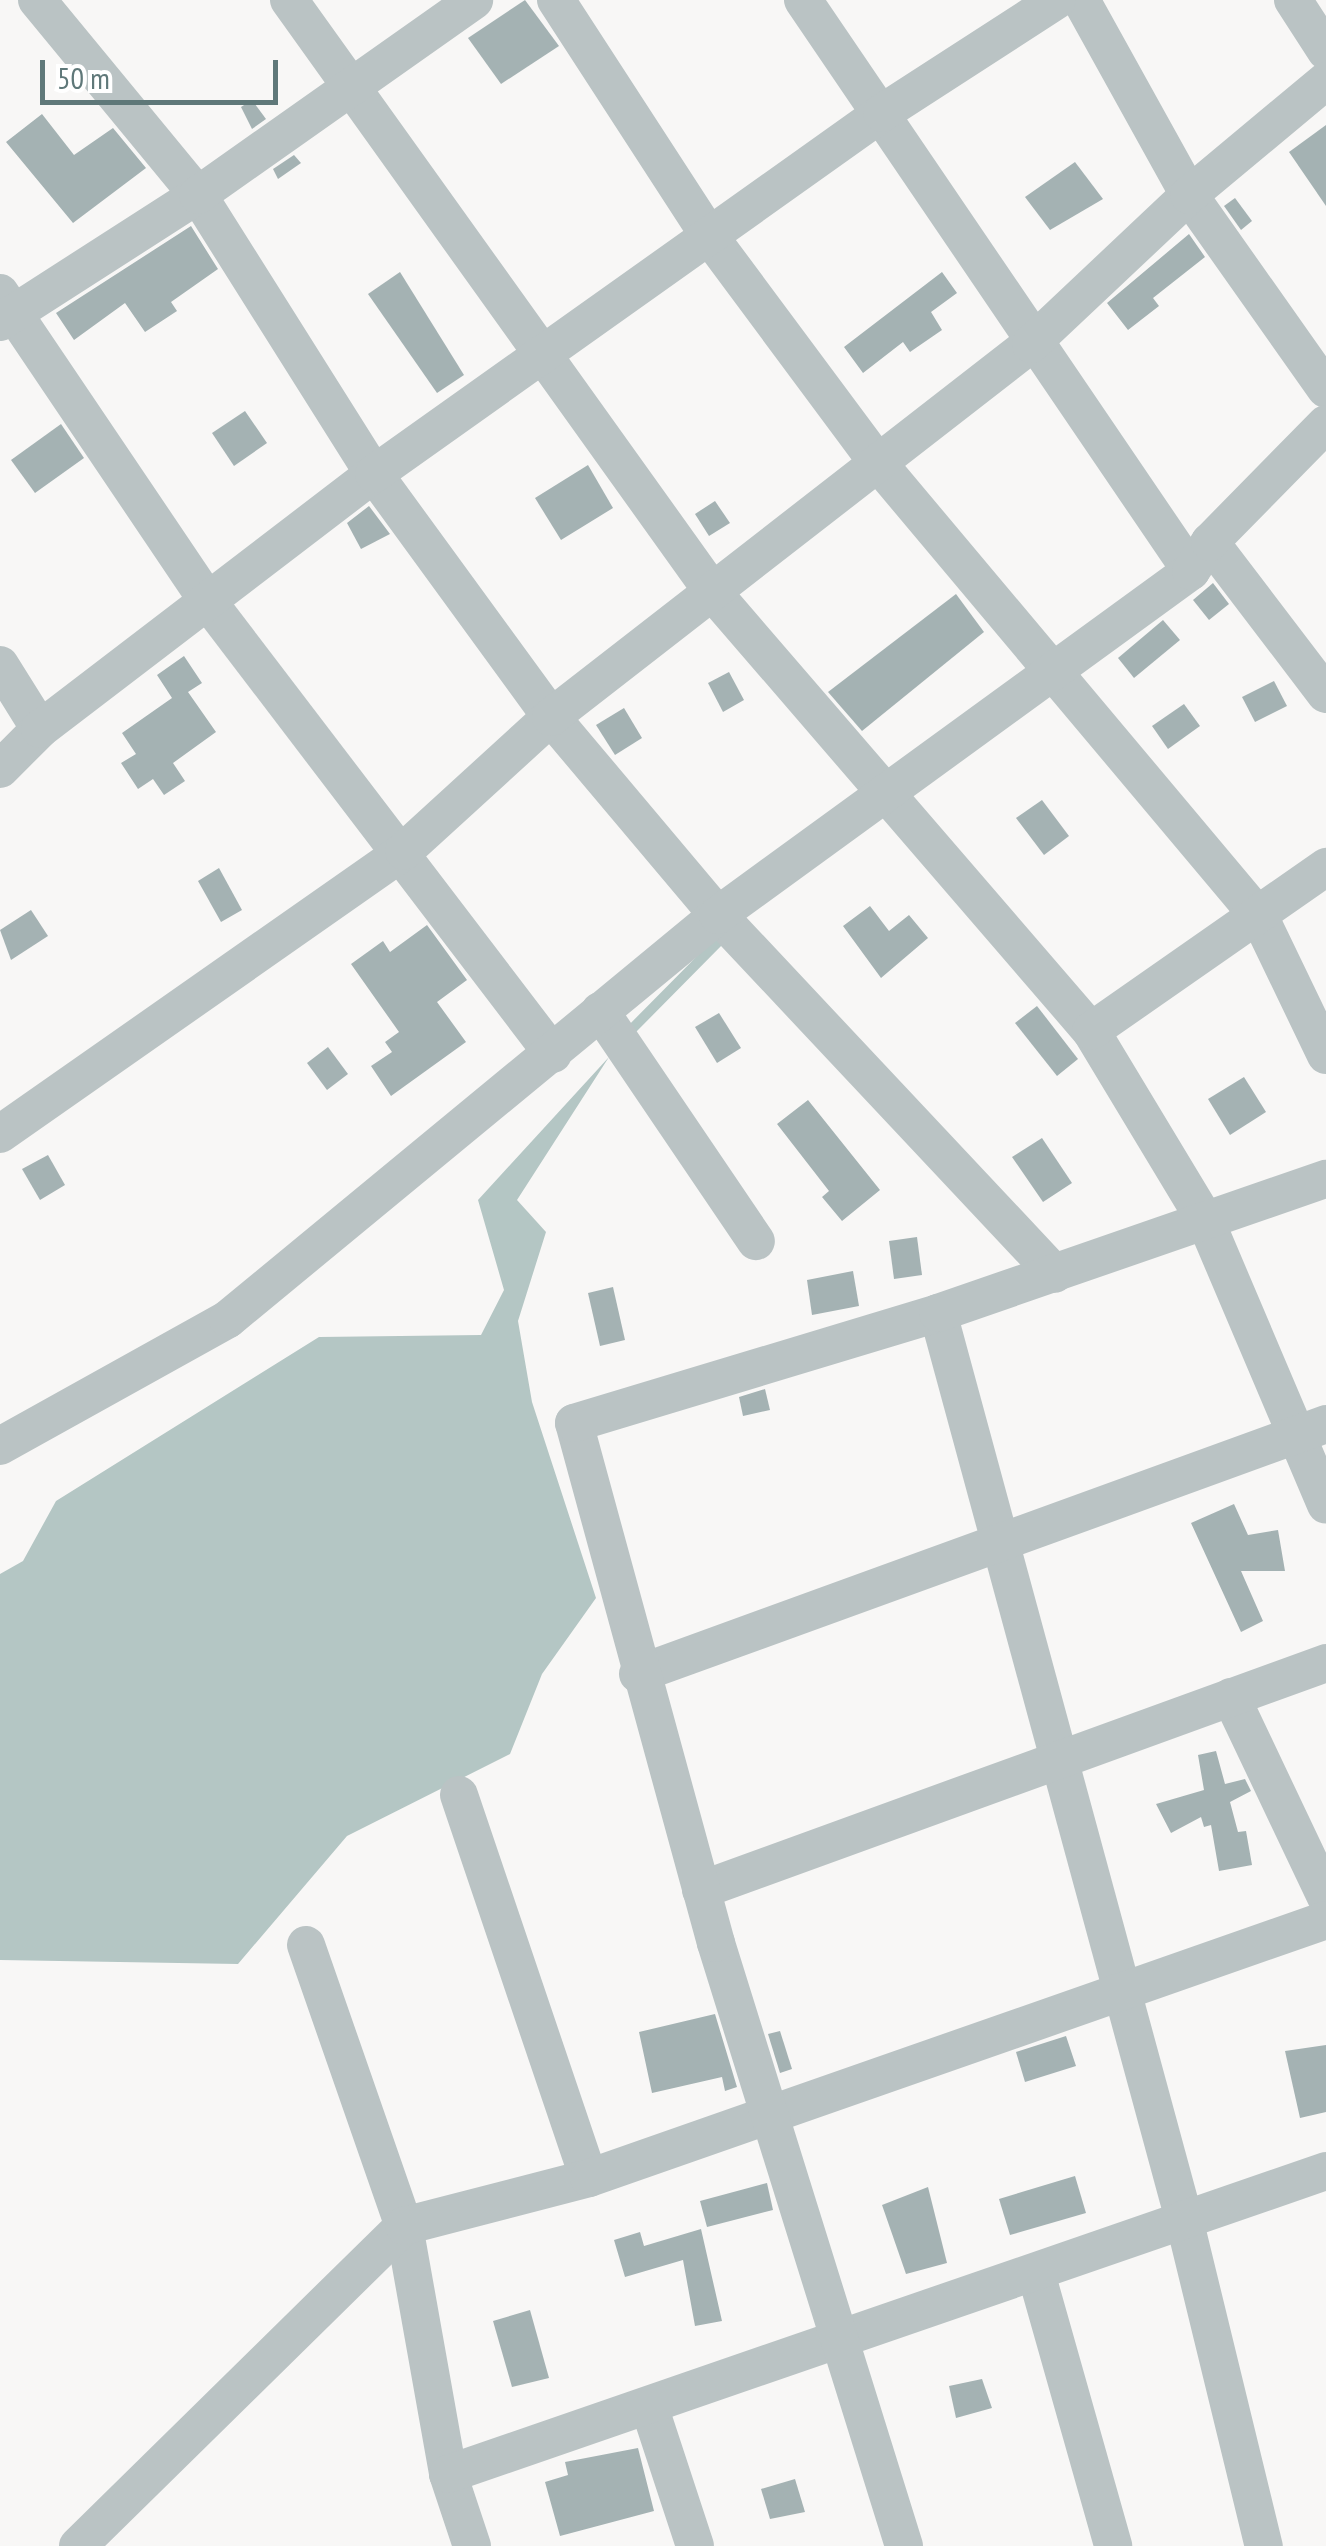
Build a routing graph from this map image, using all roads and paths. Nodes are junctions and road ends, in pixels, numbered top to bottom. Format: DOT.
graph roads {
  1 [pos="37,0"];
  2 [pos="289,0"];
  3 [pos="474,0"];
  4 [pos="556,0"];
  5 [pos="804,0"];
  6 [pos="1057,0"];
  7 [pos="1080,0"];
  8 [pos="1293,0"];
  9 [pos="1326,51"];
  10 [pos="1326,81"];
  11 [pos="353,82"];
  12 [pos="882,114"];
  13 [pos="1189,194"];
  14 [pos="198,195"];
  15 [pos="710,237"];
  16 [pos="5,309"];
  17 [pos="1031,344"];
  18 [pos="546,356"];
  19 [pos="1326,389"];
  20 [pos="1326,424"];
  21 [pos="878,463"];
  22 [pos="374,474"];
  23 [pos="1200,556"];
  24 [pos="715,595"];
  25 [pos="209,603"];
  26 [pos="0,666"];
  27 [pos="1049,671"];
  28 [pos="1326,694"];
  29 [pos="552,717"];
  30 [pos="40,730"];
  31 [pos="0,769"];
  32 [pos="885,794"];
  33 [pos="404,851"];
  34 [pos="1326,867"];
  35 [pos="718,915"];
  36 [pos="1260,918"];
  37 [pos="600,1010"];
  38 [pos="1091,1031"];
  39 [pos="553,1054"];
  40 [pos="1326,1055"];
  41 [pos="0,1134"];
  42 [pos="1326,1180"];
  43 [pos="1206,1222"];
  44 [pos="756,1242"];
  45 [pos="1055,1274"];
  46 [pos="938,1314"];
  47 [pos="1311,1430"];
  48 [pos="0,1446"];
  49 [pos="1326,1505"];
  50 [pos="1000,1544"];
  51 [pos="1326,1663"];
  52 [pos="638,1674"];
  53 [pos="1231,1697"];
  54 [pos="1059,1760"];
  55 [pos="459,1795"];
  56 [pos="701,1890"];
  57 [pos="1326,1898"];
  58 [pos="1326,1920"];
  59 [pos="306,1945"];
  60 [pos="1122,1993"];
  61 [pos="769,2118"];
  62 [pos="1326,2171"];
  63 [pos="589,2178"];
  64 [pos="1184,2219"];
  65 [pos="404,2226"];
  66 [pos="1036,2273"];
  67 [pos="835,2338"];
  68 [pos="649,2406"];
  69 [pos="448,2474"];
  70 [pos="78,2546"];
  71 [pos="472,2546"];
  72 [pos="695,2546"];
  73 [pos="904,2546"];
  74 [pos="1112,2546"];
  75 [pos="1264,2546"];
  1 -- 14 [label="street"];
  2 -- 11 [label="street"];
  3 -- 11 [label="street"];
  4 -- 15 [label="street"];
  5 -- 12 [label="street"];
  6 -- 12 [label="street"];
  7 -- 13 [label="street"];
  8 -- 9 [label="street"];
  10 -- 13 [label="street"];
  11 -- 14 [label="street"];
  11 -- 18 [label="street"];
  12 -- 15 [label="street"];
  12 -- 17 [label="street"];
  13 -- 17 [label="street"];
  13 -- 19 [label="street"];
  14 -- 16 [label="street"];
  14 -- 22 [label="street"];
  15 -- 18 [label="street"];
  15 -- 21 [label="street"];
  16 -- 25 [label="street"];
  17 -- 21 [label="street"];
  17 -- 23 [label="street"];
  18 -- 22 [label="street"];
  18 -- 24 [label="street"];
  20 -- 23 [label="street"];
  21 -- 24 [label="street"];
  21 -- 27 [label="street"];
  22 -- 25 [label="street"];
  22 -- 29 [label="street"];
  23 -- 27 [label="street"];
  23 -- 28 [label="street"];
  24 -- 29 [label="street"];
  24 -- 32 [label="street"];
  25 -- 30 [label="street"];
  25 -- 33 [label="street"];
  26 -- 30 [label="street"];
  27 -- 32 [label="street"];
  27 -- 36 [label="street"];
  29 -- 33 [label="street"];
  29 -- 35 [label="street"];
  30 -- 31 [label="street"];
  32 -- 35 [label="street"];
  32 -- 38 [label="street"];
  33 -- 39 [label="street"];
  33 -- 41 [label="street"];
  34 -- 36 [label="street"];
  35 -- 37 [label="street"];
  35 -- 45 [label="street"];
  36 -- 38 [label="street"];
  36 -- 40 [label="street"];
  37 -- 39 [label="street"];
  37 -- 44 [label="street"];
  38 -- 43 [label="street"];
  39 -- 48 [label="street"];
  42 -- 43 [label="street"];
  43 -- 45 [label="street"];
  43 -- 47 [label="street"];
  45 -- 46 [label="street"];
  46 -- 50 [label="street"];
  46 -- 52 [label="street"];
  47 -- 49 [label="street"];
  47 -- 50 [label="street"];
  50 -- 52 [label="street"];
  50 -- 54 [label="street"];
  51 -- 53 [label="street"];
  52 -- 56 [label="street"];
  53 -- 54 [label="street"];
  53 -- 57 [label="street"];
  54 -- 56 [label="street"];
  54 -- 60 [label="street"];
  55 -- 63 [label="street"];
  56 -- 61 [label="street"];
  58 -- 60 [label="street"];
  59 -- 65 [label="street"];
  60 -- 61 [label="street"];
  60 -- 64 [label="street"];
  61 -- 63 [label="street"];
  61 -- 67 [label="street"];
  62 -- 64 [label="street"];
  63 -- 65 [label="street"];
  64 -- 66 [label="street"];
  64 -- 75 [label="street"];
  65 -- 69 [label="street"];
  65 -- 70 [label="street"];
  66 -- 67 [label="street"];
  66 -- 74 [label="street"];
  67 -- 68 [label="street"];
  67 -- 73 [label="street"];
  68 -- 69 [label="street"];
  68 -- 72 [label="street"];
  69 -- 71 [label="street"];
}
